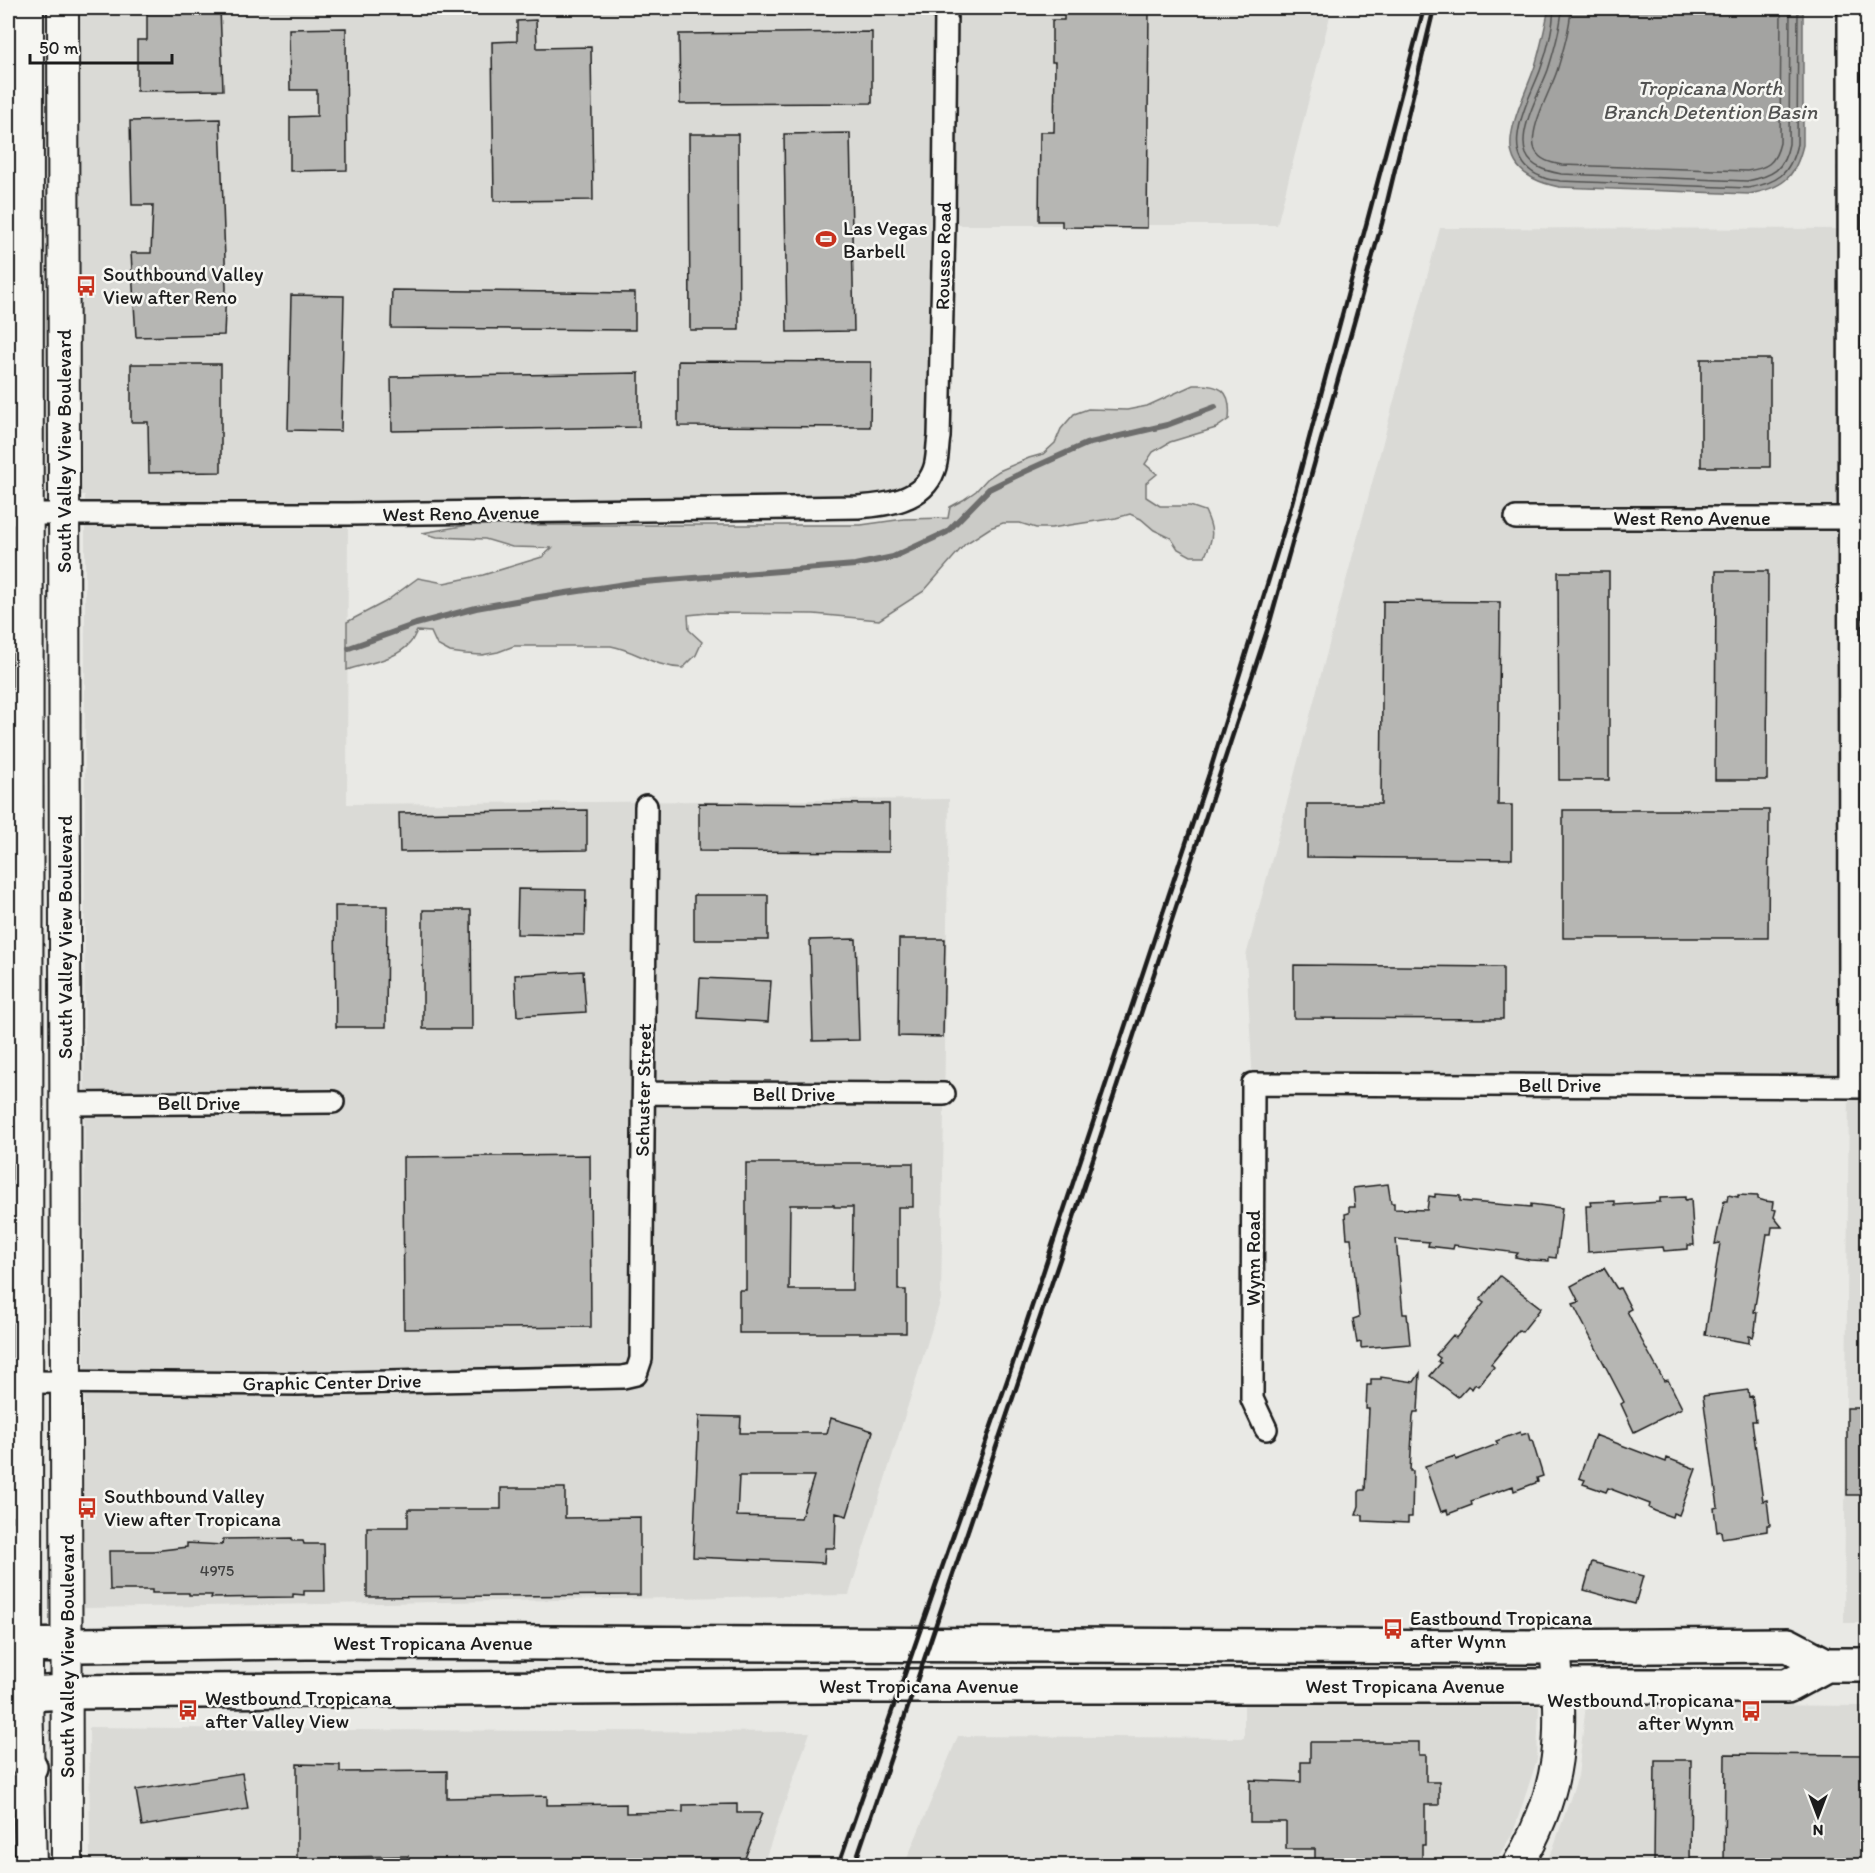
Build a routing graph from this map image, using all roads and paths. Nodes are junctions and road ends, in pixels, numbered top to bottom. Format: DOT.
graph roads {
  1 [pos="28,8"];
  2 [pos="63,8"];
  3 [pos="946,8"];
  4 [pos="1849,8"];
  5 [pos="913,496"];
  6 [pos="18,514"];
  7 [pos="64,514"];
  8 [pos="1516,518"];
  9 [pos="1858,518"];
  10 [pos="646,806"];
  11 [pos="1253,1084"];
  12 [pos="1859,1087"];
  13 [pos="644,1093"];
  14 [pos="944,1095"];
  15 [pos="18,1096"];
  16 [pos="333,1102"];
  17 [pos="66,1104"];
  18 [pos="66,1198"];
  19 [pos="636,1374"];
  20 [pos="28,1382"];
  21 [pos="66,1382"];
  22 [pos="1266,1429"];
  23 [pos="66,1645"];
  24 [pos="17,1646"];
  25 [pos="1555,1647"];
  26 [pos="1826,1665"];
  27 [pos="1868,1665"];
  28 [pos="1559,1686"];
  29 [pos="66,1692"];
  30 [pos="17,1695"];
  31 [pos="8,1738"];
  32 [pos="30,1767"];
  33 [pos="31,1866"];
  34 [pos="67,1866"];
  35 [pos="1517,1866"];
  1 -- 6 [label="main road, South Valley View Boulevard"];
  2 -- 7 [label="main road, South Valley View Boulevard"];
  3 -- 5 [label="street, Rousso Road"];
  4 -- 9 [label="street"];
  5 -- 7 [label="street, West Reno Avenue"];
  6 -- 7 [label="street, West Reno Avenue"];
  6 -- 15 [label="main road, South Valley View Boulevard"];
  7 -- 17 [label="main road, South Valley View Boulevard"];
  8 -- 9 [label="street, West Reno Avenue"];
  9 -- 12 [label="street"];
  10 -- 13 [label="street, Schuster Street"];
  11 -- 12 [label="street, Bell Drive"];
  11 -- 22 [label="street, Wynn Road"];
  13 -- 14 [label="street, Bell Drive"];
  13 -- 19 [label="street, Schuster Street"];
  15 -- 18 [label="main road"];
  15 -- 20 [label="main road, South Valley View Boulevard"];
  16 -- 17 [label="street, Bell Drive"];
  17 -- 18 [label="main road, South Valley View Boulevard"];
  18 -- 21 [label="main road, South Valley View Boulevard"];
  19 -- 21 [label="street, Graphic Center Drive"];
  20 -- 21 [label="street, Graphic Center Drive"];
  20 -- 24 [label="main road, South Valley View Boulevard"];
  21 -- 23 [label="main road, South Valley View Boulevard"];
  23 -- 24 [label="main road, West Tropicana Avenue"];
  23 -- 25 [label="main road, West Tropicana Avenue"];
  23 -- 29 [label="main road, South Valley View Boulevard"];
  24 -- 30 [label="main road, South Valley View Boulevard"];
  25 -- 26 [label="main road, West Tropicana Avenue"];
  25 -- 28 [label="main road"];
  26 -- 27 [label="main road, West Tropicana Avenue"];
  26 -- 28 [label="main road, West Tropicana Avenue"];
  28 -- 29 [label="main road, West Tropicana Avenue"];
  28 -- 35 [label="main road"];
  29 -- 30 [label="main road, West Tropicana Avenue"];
  29 -- 34 [label="main road, South Valley View Boulevard"];
  30 -- 32 [label="main road, South Valley View Boulevard"];
  31 -- 32 [label="main road"];
  32 -- 33 [label="main road, South Valley View Boulevard"];
}
